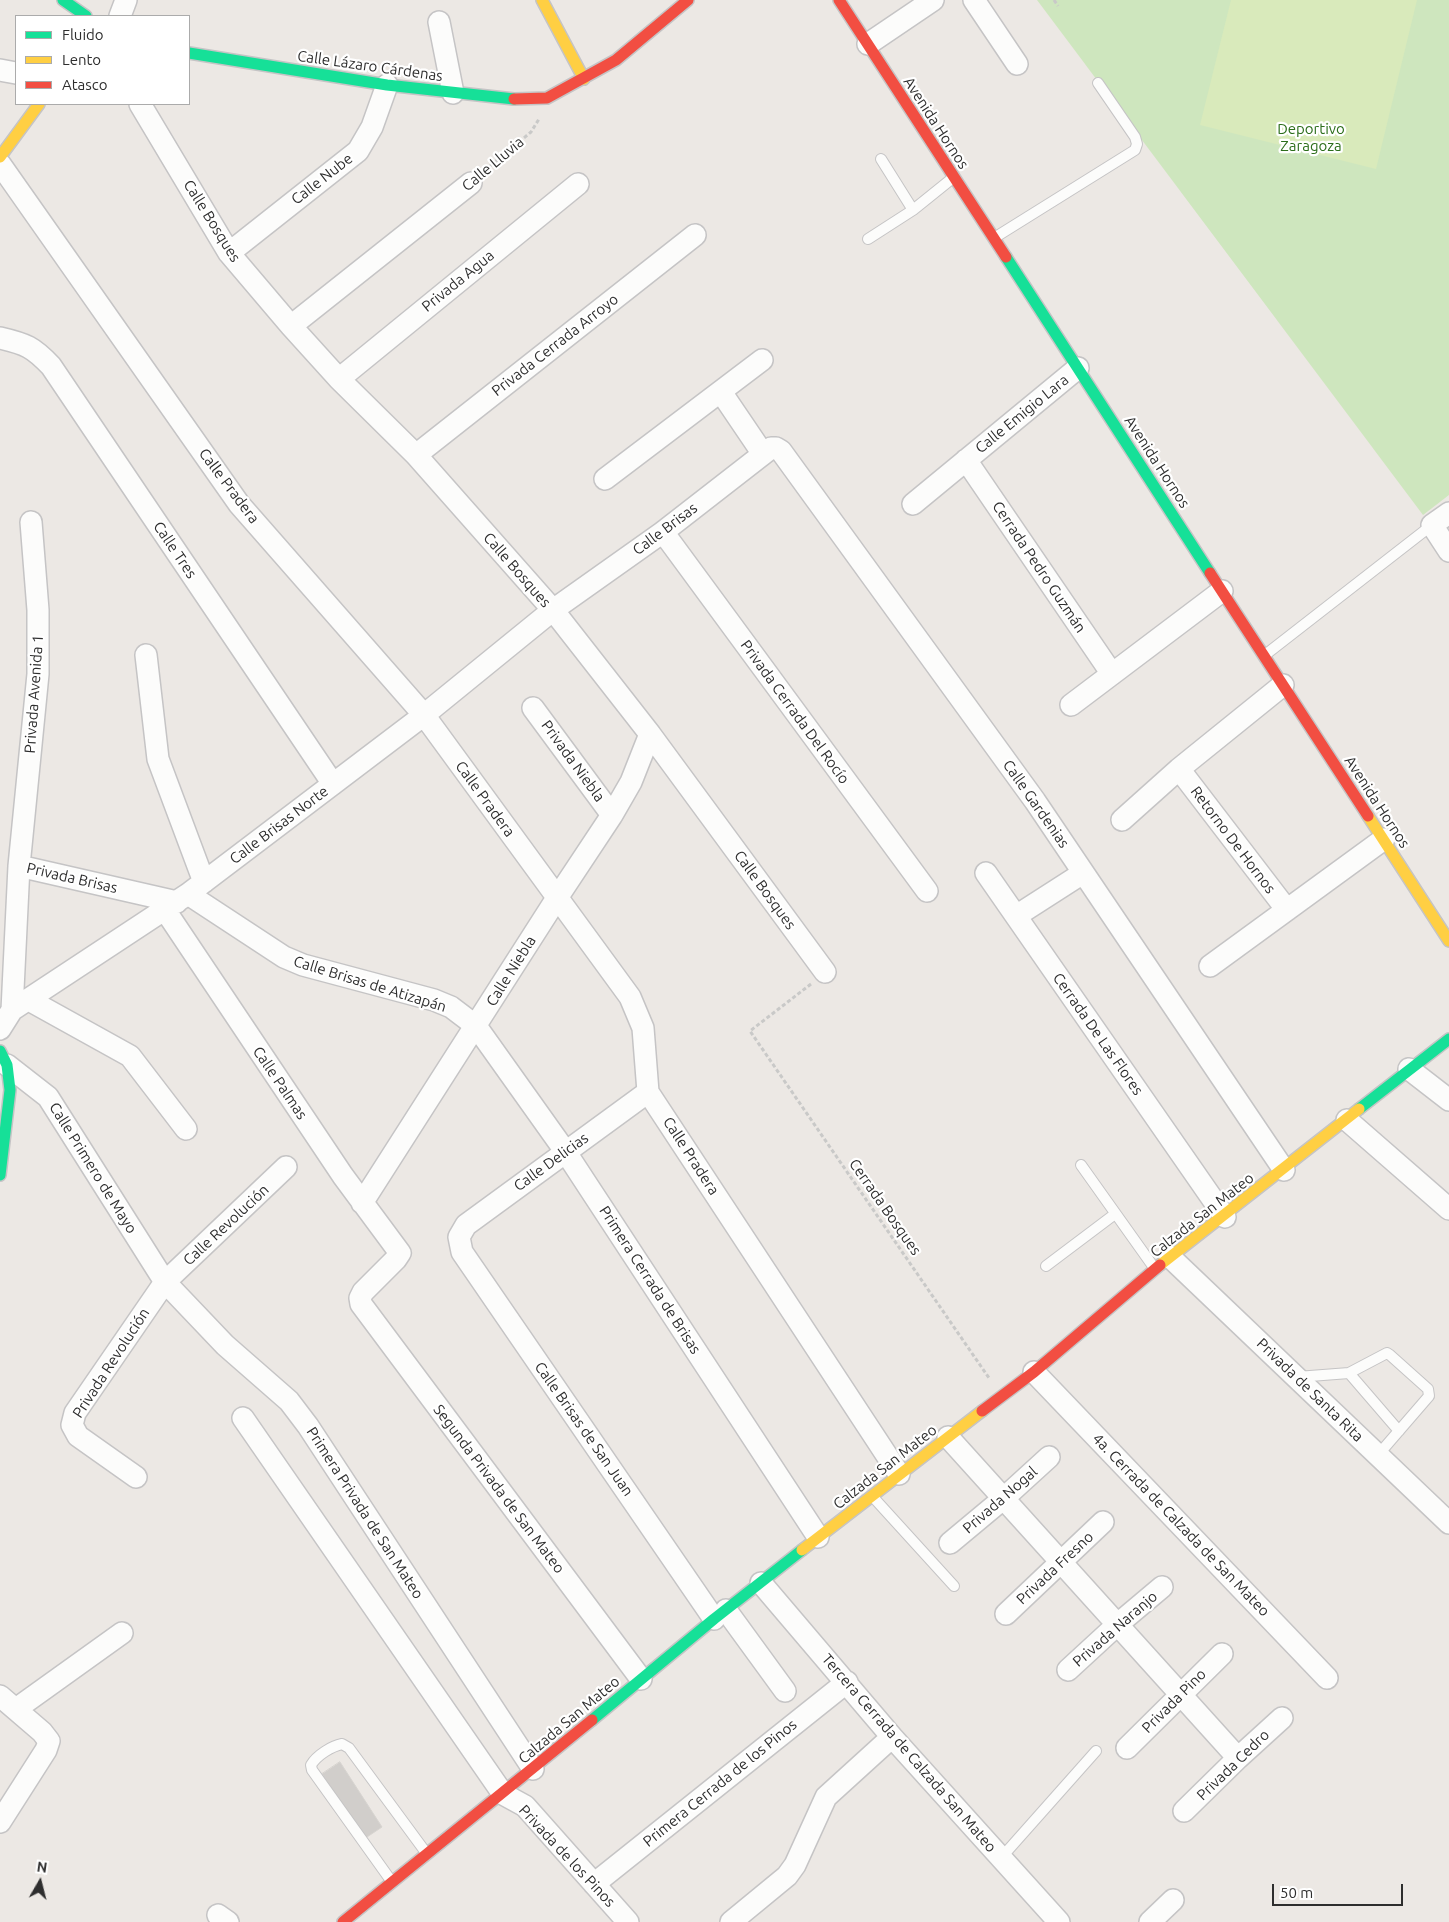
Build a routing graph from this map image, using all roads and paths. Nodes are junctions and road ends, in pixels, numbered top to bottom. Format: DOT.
graph roads {
  1 [pos="63,0"];
  2 [pos="126,0"];
  3 [pos="542,0"];
  4 [pos="688,0"];
  5 [pos="839,0"];
  6 [pos="933,0"];
  7 [pos="974,0"];
  8 [pos="1054,0"];
  9 [pos="1058,6"];
  10 [pos="85,15"];
  11 [pos="120,15"];
  12 [pos="439,22"];
  13 [pos="868,44"];
  14 [pos="190,53"];
  15 [pos="1017,64"];
  16 [pos="0,70"];
  17 [pos="15,73"];
  18 [pos="584,79"];
  19 [pos="1098,83"];
  20 [pos="387,85"];
  21 [pos="453,93"];
  22 [pos="547,98"];
  23 [pos="38,105"];
  24 [pos="141,105"];
  25 [pos="0,157"];
  26 [pos="881,158"];
  27 [pos="0,164"];
  28 [pos="954,177"];
  29 [pos="471,183"];
  30 [pos="578,184"];
  31 [pos="913,210"];
  32 [pos="695,235"];
  33 [pos="993,238"];
  34 [pos="868,240"];
  35 [pos="229,253"];
  36 [pos="291,326"];
  37 [pos="0,338"];
  38 [pos="762,360"];
  39 [pos="1078,368"];
  40 [pos="339,379"];
  41 [pos="720,392"];
  42 [pos="770,451"];
  43 [pos="416,455"];
  44 [pos="966,460"];
  45 [pos="604,479"];
  46 [pos="913,504"];
  47 [pos="1441,519"];
  48 [pos="32,522"];
  49 [pos="663,532"];
  50 [pos="1449,551"];
  51 [pos="1222,590"];
  52 [pos="553,610"];
  53 [pos="146,655"];
  54 [pos="1264,656"];
  55 [pos="1112,674"];
  56 [pos="1283,685"];
  57 [pos="1071,706"];
  58 [pos="533,708"];
  59 [pos="424,715"];
  60 [pos="650,734"];
  61 [pos="1179,769"];
  62 [pos="333,784"];
  63 [pos="612,815"];
  64 [pos="1122,820"];
  65 [pos="1384,840"];
  66 [pos="19,866"];
  67 [pos="1083,872"];
  68 [pos="986,873"];
  69 [pos="928,892"];
  70 [pos="183,897"];
  71 [pos="557,898"];
  72 [pos="1287,910"];
  73 [pos="1016,916"];
  74 [pos="1449,941"];
  75 [pos="1210,966"];
  76 [pos="825,972"];
  77 [pos="21,1005"];
  78 [pos="476,1026"];
  79 [pos="0,1029"];
  80 [pos="1449,1039"];
  81 [pos="4,1058"];
  82 [pos="1408,1069"];
  83 [pos="648,1092"];
  84 [pos="1449,1100"];
  85 [pos="1347,1120"];
  86 [pos="186,1129"];
  87 [pos="565,1151"];
  88 [pos="1081,1165"];
  89 [pos="286,1167"];
  90 [pos="1284,1170"];
  91 [pos="0,1175"];
  92 [pos="362,1203"];
  93 [pos="1449,1208"];
  94 [pos="1116,1214"];
  95 [pos="1225,1217"];
  96 [pos="458,1237"];
  97 [pos="1163,1264"];
  98 [pos="1046,1266"];
  99 [pos="165,1282"];
  100 [pos="360,1298"];
  101 [pos="1034,1372"];
  102 [pos="1349,1373"];
  103 [pos="1296,1377"];
  104 [pos="1002,1396"];
  105 [pos="244,1418"];
  106 [pos="1399,1431"];
  107 [pos="948,1437"];
  108 [pos="1378,1455"];
  109 [pos="1049,1457"];
  110 [pos="899,1474"];
  111 [pos="136,1477"];
  112 [pos="872,1496"];
  113 [pos="1004,1498"];
  114 [pos="1103,1522"];
  115 [pos="1449,1524"];
  116 [pos="818,1537"];
  117 [pos="950,1543"];
  118 [pos="1061,1561"];
  119 [pos="761,1583"];
  120 [pos="954,1586"];
  121 [pos="1162,1587"];
  122 [pos="1006,1614"];
  123 [pos="720,1615"];
  124 [pos="1118,1624"];
  125 [pos="122,1633"];
  126 [pos="1222,1654"];
  127 [pos="1068,1670"];
  128 [pos="1328,1678"];
  129 [pos="641,1679"];
  130 [pos="847,1682"];
  131 [pos="784,1691"];
  132 [pos="1182,1694"];
  133 [pos="8,1703"];
  134 [pos="1282,1718"];
  135 [pos="892,1737"];
  136 [pos="1127,1748"];
  137 [pos="1096,1751"];
  138 [pos="1238,1758"];
  139 [pos="533,1769"];
  140 [pos="503,1794"];
  141 [pos="1184,1811"];
  142 [pos="0,1822"];
  143 [pos="427,1855"];
  144 [pos="1001,1858"];
  145 [pos="392,1882"];
  146 [pos="594,1884"];
  147 [pos="1173,1900"];
  148 [pos="343,1922"];
  149 [pos="628,1922"];
  150 [pos="731,1922"];
  151 [pos="1060,1922"];
  152 [pos="1150,1922"];
  1 -- 10 [label="street"];
  2 -- 11 [label="street"];
  3 -- 18 [label="street"];
  4 -- 18 [label="street"];
  5 -- 13 [label="street, Avenida Hornos"];
  6 -- 13 [label="street"];
  7 -- 15 [label="street"];
  8 -- 9 [label="path"];
  12 -- 21 [label="street"];
  13 -- 28 [label="street, Avenida Hornos"];
  14 -- 20 [label="street, Calle Lázaro Cárdenas"];
  16 -- 17 [label="street"];
  18 -- 22 [label="street"];
  19 -- 33 [label="lane"];
  20 -- 21 [label="street, Calle Lázaro Cárdenas"];
  20 -- 35 [label="street, Calle Nube"];
  21 -- 22 [label="street, Calle Lázaro Cárdenas"];
  22 -- 29 [label="path, Calle Lluvia"];
  23 -- 25 [label="street"];
  24 -- 35 [label="street, Calle Bosques"];
  26 -- 31 [label="lane"];
  27 -- 59 [label="street, Calle Pradera"];
  28 -- 31 [label="lane"];
  28 -- 33 [label="street, Avenida Hornos"];
  29 -- 36 [label="street, Calle Lluvia"];
  30 -- 40 [label="street, Privada Agua"];
  31 -- 34 [label="lane"];
  32 -- 43 [label="street, Privada Cerrada Arroyo"];
  33 -- 39 [label="street, Avenida Hornos"];
  35 -- 36 [label="street, Calle Bosques"];
  36 -- 40 [label="street, Calle Bosques"];
  37 -- 62 [label="street, Calle Tres"];
  38 -- 41 [label="street"];
  39 -- 44 [label="street, Calle Emigio Lara"];
  39 -- 51 [label="street, Avenida Hornos"];
  40 -- 43 [label="street, Calle Bosques"];
  41 -- 42 [label="street, Calle Gardenias"];
  41 -- 45 [label="street"];
  42 -- 49 [label="street, Calle Brisas"];
  42 -- 67 [label="street, Calle Gardenias"];
  43 -- 52 [label="street, Calle Bosques"];
  44 -- 46 [label="street, Calle Emigio Lara"];
  44 -- 55 [label="street, Cerrada Pedro Guzmán"];
  47 -- 50 [label="street"];
  47 -- 54 [label="lane"];
  48 -- 66 [label="street, Privada Avenida 1"];
  49 -- 52 [label="street, Calle Brisas"];
  49 -- 69 [label="street, Privada Cerrada Del Rocío"];
  51 -- 54 [label="street, Avenida Hornos"];
  51 -- 55 [label="street"];
  52 -- 59 [label="street, Calle Brisas Norte"];
  52 -- 60 [label="street, Calle Bosques"];
  53 -- 70 [label="street, Calle Palmas"];
  54 -- 56 [label="street, Avenida Hornos"];
  55 -- 57 [label="street"];
  56 -- 61 [label="street"];
  56 -- 65 [label="street, Avenida Hornos"];
  58 -- 63 [label="street, Privada Niebla"];
  59 -- 62 [label="street, Calle Brisas Norte"];
  59 -- 71 [label="street, Calle Pradera"];
  60 -- 63 [label="street, Calle Niebla"];
  60 -- 76 [label="street, Calle Bosques"];
  61 -- 64 [label="street"];
  61 -- 72 [label="street, Retorno De Hornos"];
  62 -- 70 [label="street, Calle Brisas Norte"];
  63 -- 71 [label="street, Calle Niebla"];
  65 -- 72 [label="street"];
  65 -- 74 [label="street, Avenida Hornos"];
  66 -- 70 [label="street, Privada Brisas"];
  66 -- 77 [label="street, Privada Brisas"];
  67 -- 73 [label="street"];
  67 -- 90 [label="street, Calle Gardenias"];
  68 -- 73 [label="street, Cerrada De Las Flores"];
  70 -- 77 [label="street, Calle Brisas Norte"];
  70 -- 78 [label="street, Calle Brisas de Atizapán"];
  70 -- 92 [label="street, Calle Palmas"];
  71 -- 78 [label="street, Calle Niebla"];
  71 -- 83 [label="street, Calle Pradera"];
  72 -- 75 [label="street"];
  73 -- 95 [label="street, Cerrada De Las Flores"];
  76 -- 104 [label="path, Cerrada Bosques"];
  77 -- 79 [label="street, Calle Brisas Norte"];
  77 -- 86 [label="street"];
  78 -- 87 [label="street, Primera Cerrada de Brisas"];
  78 -- 92 [label="street, Calle Niebla"];
  80 -- 82 [label="street, Calzada San Mateo"];
  81 -- 91 [label="street"];
  81 -- 99 [label="street, Calle Primero de Mayo"];
  82 -- 84 [label="street"];
  82 -- 85 [label="street, Calzada San Mateo"];
  83 -- 87 [label="street, Calle Delicias"];
  83 -- 110 [label="street, Calle Pradera"];
  85 -- 90 [label="street, Calzada San Mateo"];
  85 -- 93 [label="street"];
  87 -- 96 [label="street, Calle Delicias"];
  87 -- 116 [label="street, Primera Cerrada de Brisas"];
  88 -- 94 [label="lane"];
  89 -- 99 [label="street, Calle Revolución"];
  90 -- 95 [label="street, Calzada San Mateo"];
  92 -- 100 [label="street, Calle Palmas"];
  94 -- 97 [label="lane"];
  94 -- 98 [label="lane"];
  95 -- 97 [label="street, Calzada San Mateo"];
  96 -- 123 [label="street, Calle Brisas de San Juan"];
  97 -- 101 [label="street, Calzada San Mateo"];
  97 -- 103 [label="street, Privada de Santa Rita"];
  99 -- 111 [label="street, Privada Revolución"];
  99 -- 139 [label="street, Primera Privada de San Mateo"];
  100 -- 129 [label="street, Segunda Privada de San Mateo"];
  101 -- 104 [label="street, Calzada San Mateo"];
  101 -- 128 [label="street, 4a. Cerrada de Calzada de San Mateo"];
  102 -- 103 [label="lane"];
  102 -- 106 [label="lane"];
  102 -- 106 [label="lane"];
  103 -- 108 [label="street, Privada de Santa Rita"];
  104 -- 107 [label="street, Calzada San Mateo"];
  105 -- 140 [label="street"];
  106 -- 108 [label="lane"];
  107 -- 110 [label="street, Calzada San Mateo"];
  107 -- 113 [label="street"];
  108 -- 115 [label="street, Privada de Santa Rita"];
  109 -- 113 [label="street, Privada Nogal"];
  110 -- 112 [label="street, Calzada San Mateo"];
  112 -- 116 [label="street, Calzada San Mateo"];
  112 -- 120 [label="lane"];
  113 -- 117 [label="street, Privada Nogal"];
  113 -- 118 [label="street"];
  114 -- 118 [label="street, Privada Fresno"];
  116 -- 119 [label="street, Calzada San Mateo"];
  118 -- 122 [label="street, Privada Fresno"];
  118 -- 124 [label="street"];
  119 -- 123 [label="street, Calzada San Mateo"];
  119 -- 130 [label="street, Tercera Cerrada de Calzada San Mateo"];
  121 -- 124 [label="street, Privada Naranjo"];
  123 -- 129 [label="street, Calzada San Mateo"];
  123 -- 131 [label="street, Calle Brisas de San Juan"];
  124 -- 127 [label="street, Privada Naranjo"];
  124 -- 132 [label="street"];
  125 -- 133 [label="street"];
  126 -- 132 [label="street, Privada Pino"];
  129 -- 139 [label="street, Calzada San Mateo"];
  130 -- 135 [label="street, Tercera Cerrada de Calzada San Mateo"];
  130 -- 146 [label="street, Primera Cerrada de los Pinos"];
  132 -- 136 [label="street, Privada Pino"];
  132 -- 138 [label="street"];
  133 -- 142 [label="street"];
  134 -- 138 [label="street, Privada Cedro"];
  135 -- 144 [label="street, Tercera Cerrada de Calzada San Mateo"];
  135 -- 150 [label="street"];
  137 -- 144 [label="lane"];
  138 -- 141 [label="street, Privada Cedro"];
  139 -- 140 [label="street, Calzada San Mateo"];
  140 -- 143 [label="street, Calzada San Mateo"];
  140 -- 146 [label="street, Privada de los Pinos"];
  143 -- 145 [label="street, Calzada San Mateo"];
  143 -- 145 [label="lane"];
  144 -- 151 [label="street, Tercera Cerrada de Calzada San Mateo"];
  145 -- 148 [label="street, Calzada San Mateo"];
  146 -- 149 [label="street, Privada de los Pinos"];
  147 -- 152 [label="street"];
}
